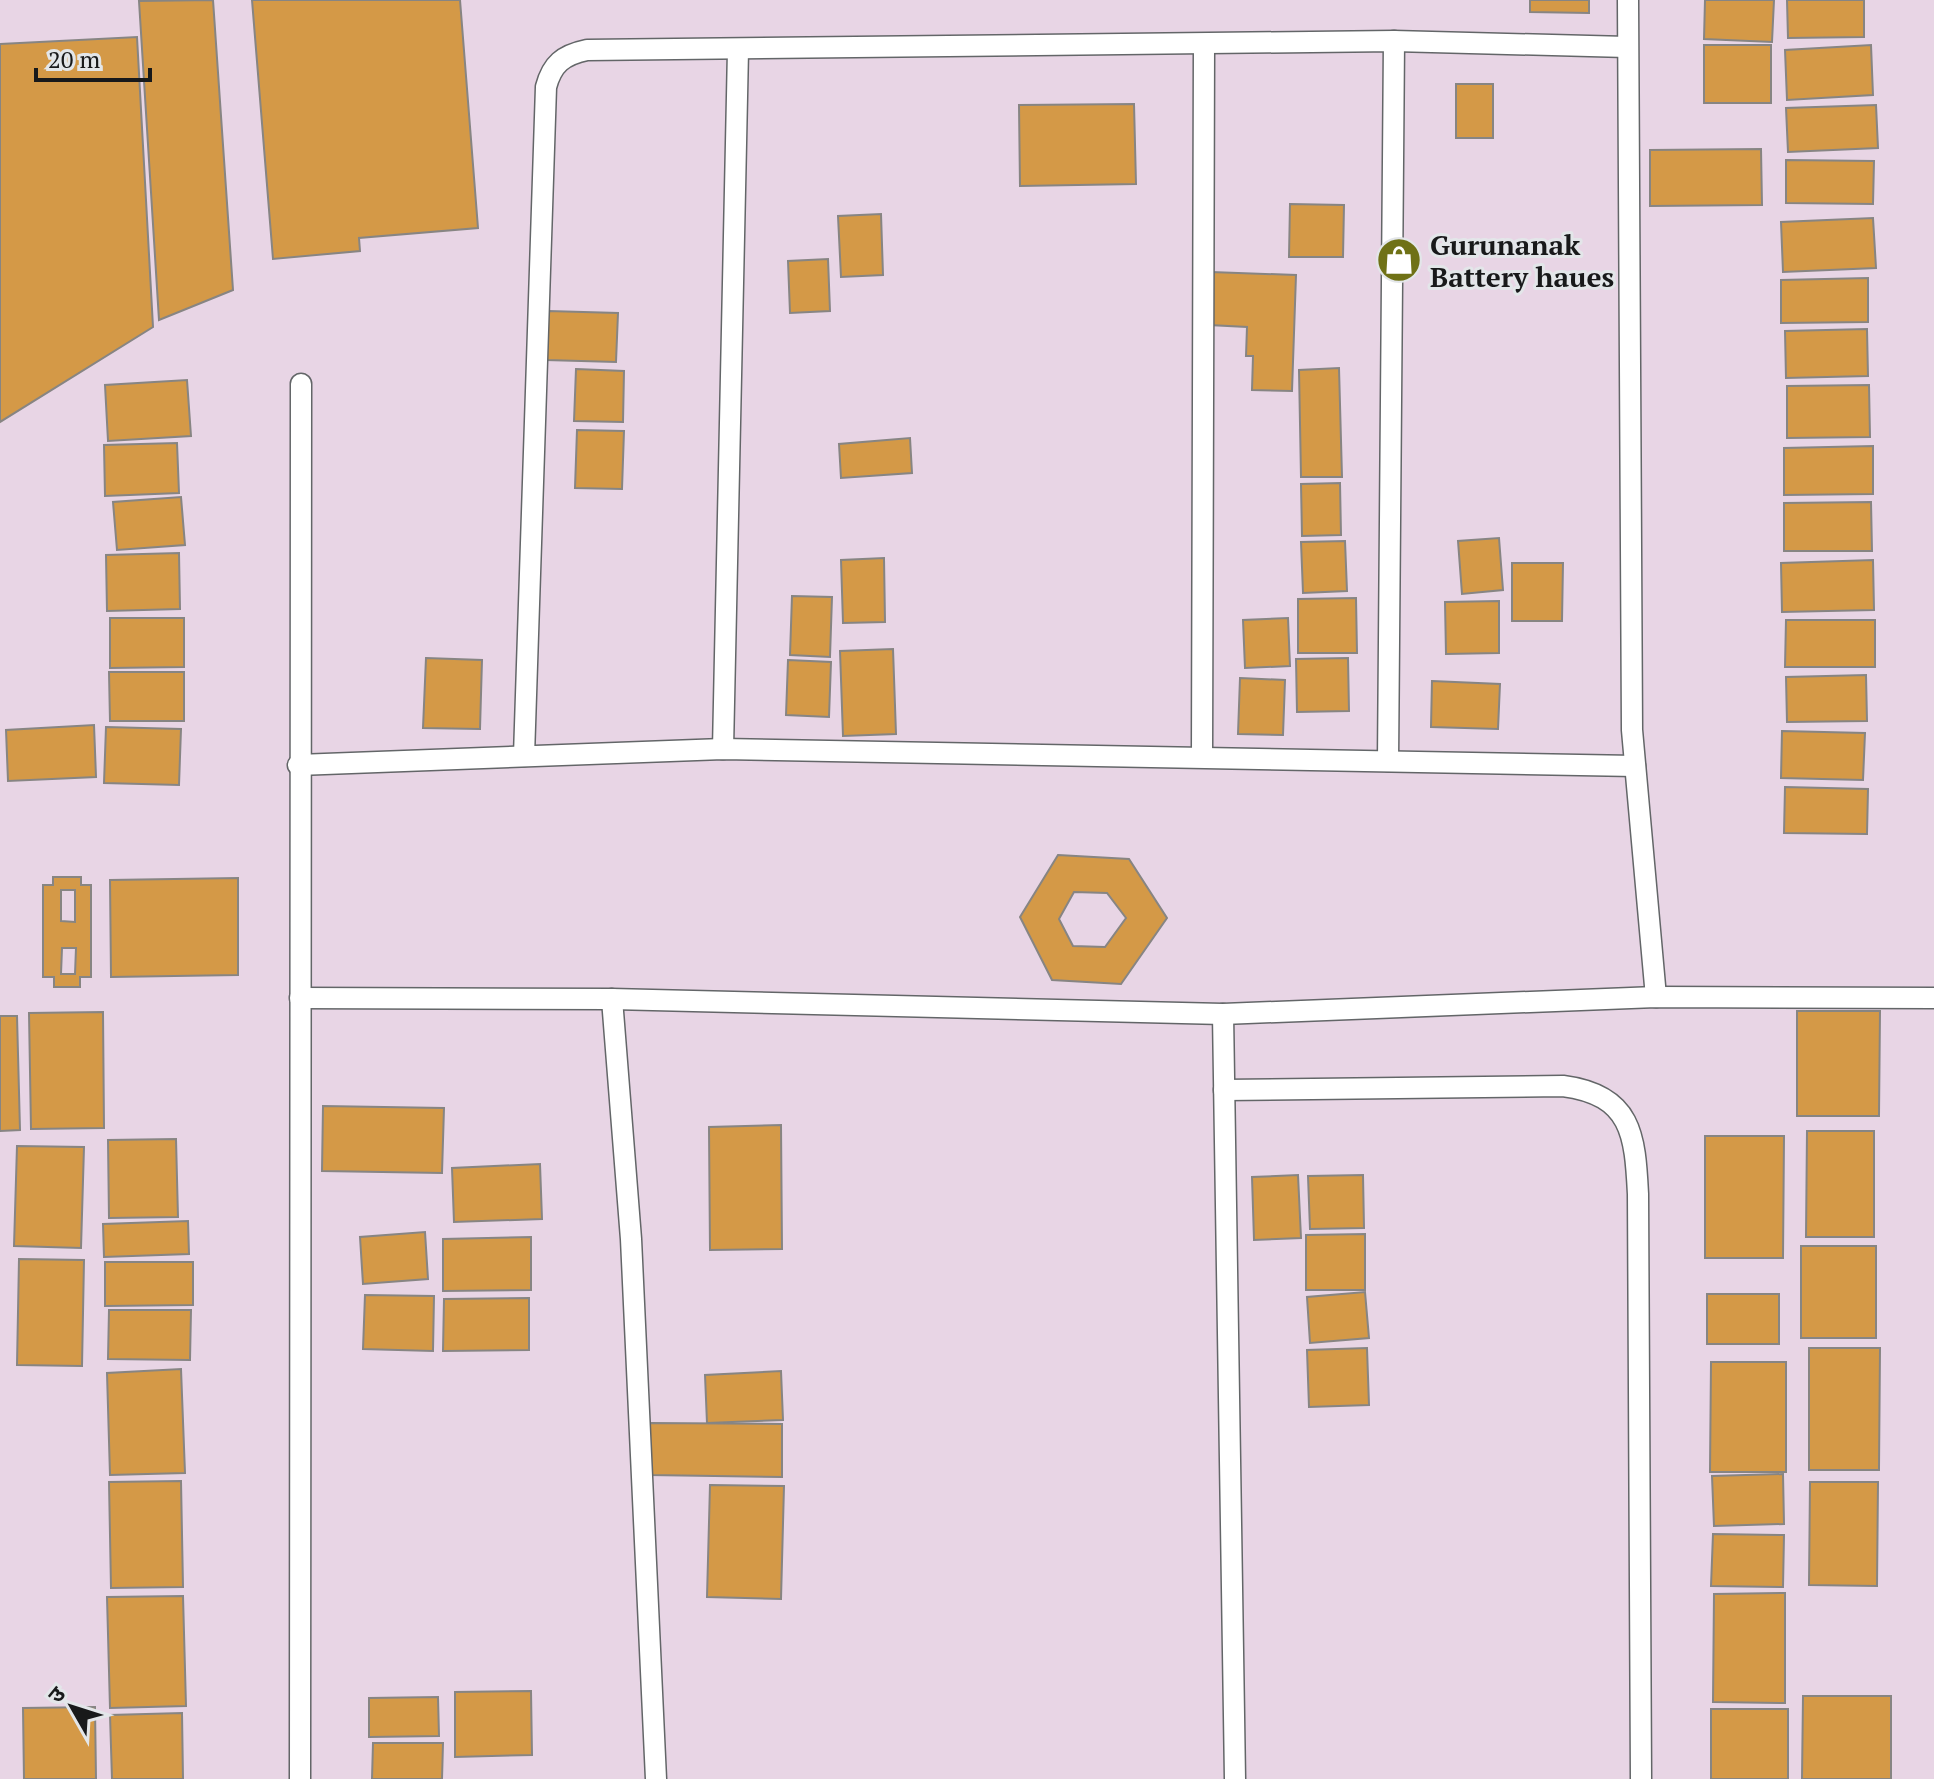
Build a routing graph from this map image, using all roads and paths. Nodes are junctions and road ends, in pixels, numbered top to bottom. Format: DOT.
graph roads {
  1 [pos="1628,0"];
  2 [pos="1394,41"];
  3 [pos="1204,44"];
  4 [pos="1627,47"];
  5 [pos="738,50"];
  6 [pos="301,384"];
  7 [pos="723,749"];
  8 [pos="524,756"];
  9 [pos="1202,756"];
  10 [pos="1388,761"];
  11 [pos="298,765"];
  12 [pos="1635,766"];
  13 [pos="1656,997"];
  14 [pos="300,998"];
  15 [pos="1934,998"];
  16 [pos="612,999"];
  17 [pos="1223,1014"];
  18 [pos="1224,1090"];
  19 [pos="300,1779"];
  20 [pos="656,1779"];
  21 [pos="1235,1779"];
  22 [pos="1641,1779"];
  1 -- 4 [label="lane"];
  2 -- 3 [label="lane"];
  2 -- 4 [label="lane"];
  2 -- 10 [label="lane"];
  3 -- 5 [label="lane"];
  3 -- 9 [label="lane"];
  4 -- 12 [label="lane"];
  5 -- 7 [label="lane"];
  5 -- 8 [label="lane"];
  6 -- 11 [label="lane"];
  7 -- 8 [label="lane"];
  7 -- 9 [label="lane"];
  8 -- 11 [label="lane"];
  9 -- 10 [label="lane"];
  10 -- 12 [label="lane"];
  11 -- 14 [label="lane"];
  12 -- 13 [label="lane"];
  13 -- 15 [label="lane"];
  13 -- 17 [label="lane"];
  14 -- 16 [label="lane"];
  14 -- 19 [label="lane"];
  16 -- 17 [label="lane"];
  16 -- 20 [label="lane"];
  17 -- 18 [label="lane"];
  18 -- 21 [label="lane"];
  18 -- 22 [label="lane"];
}
